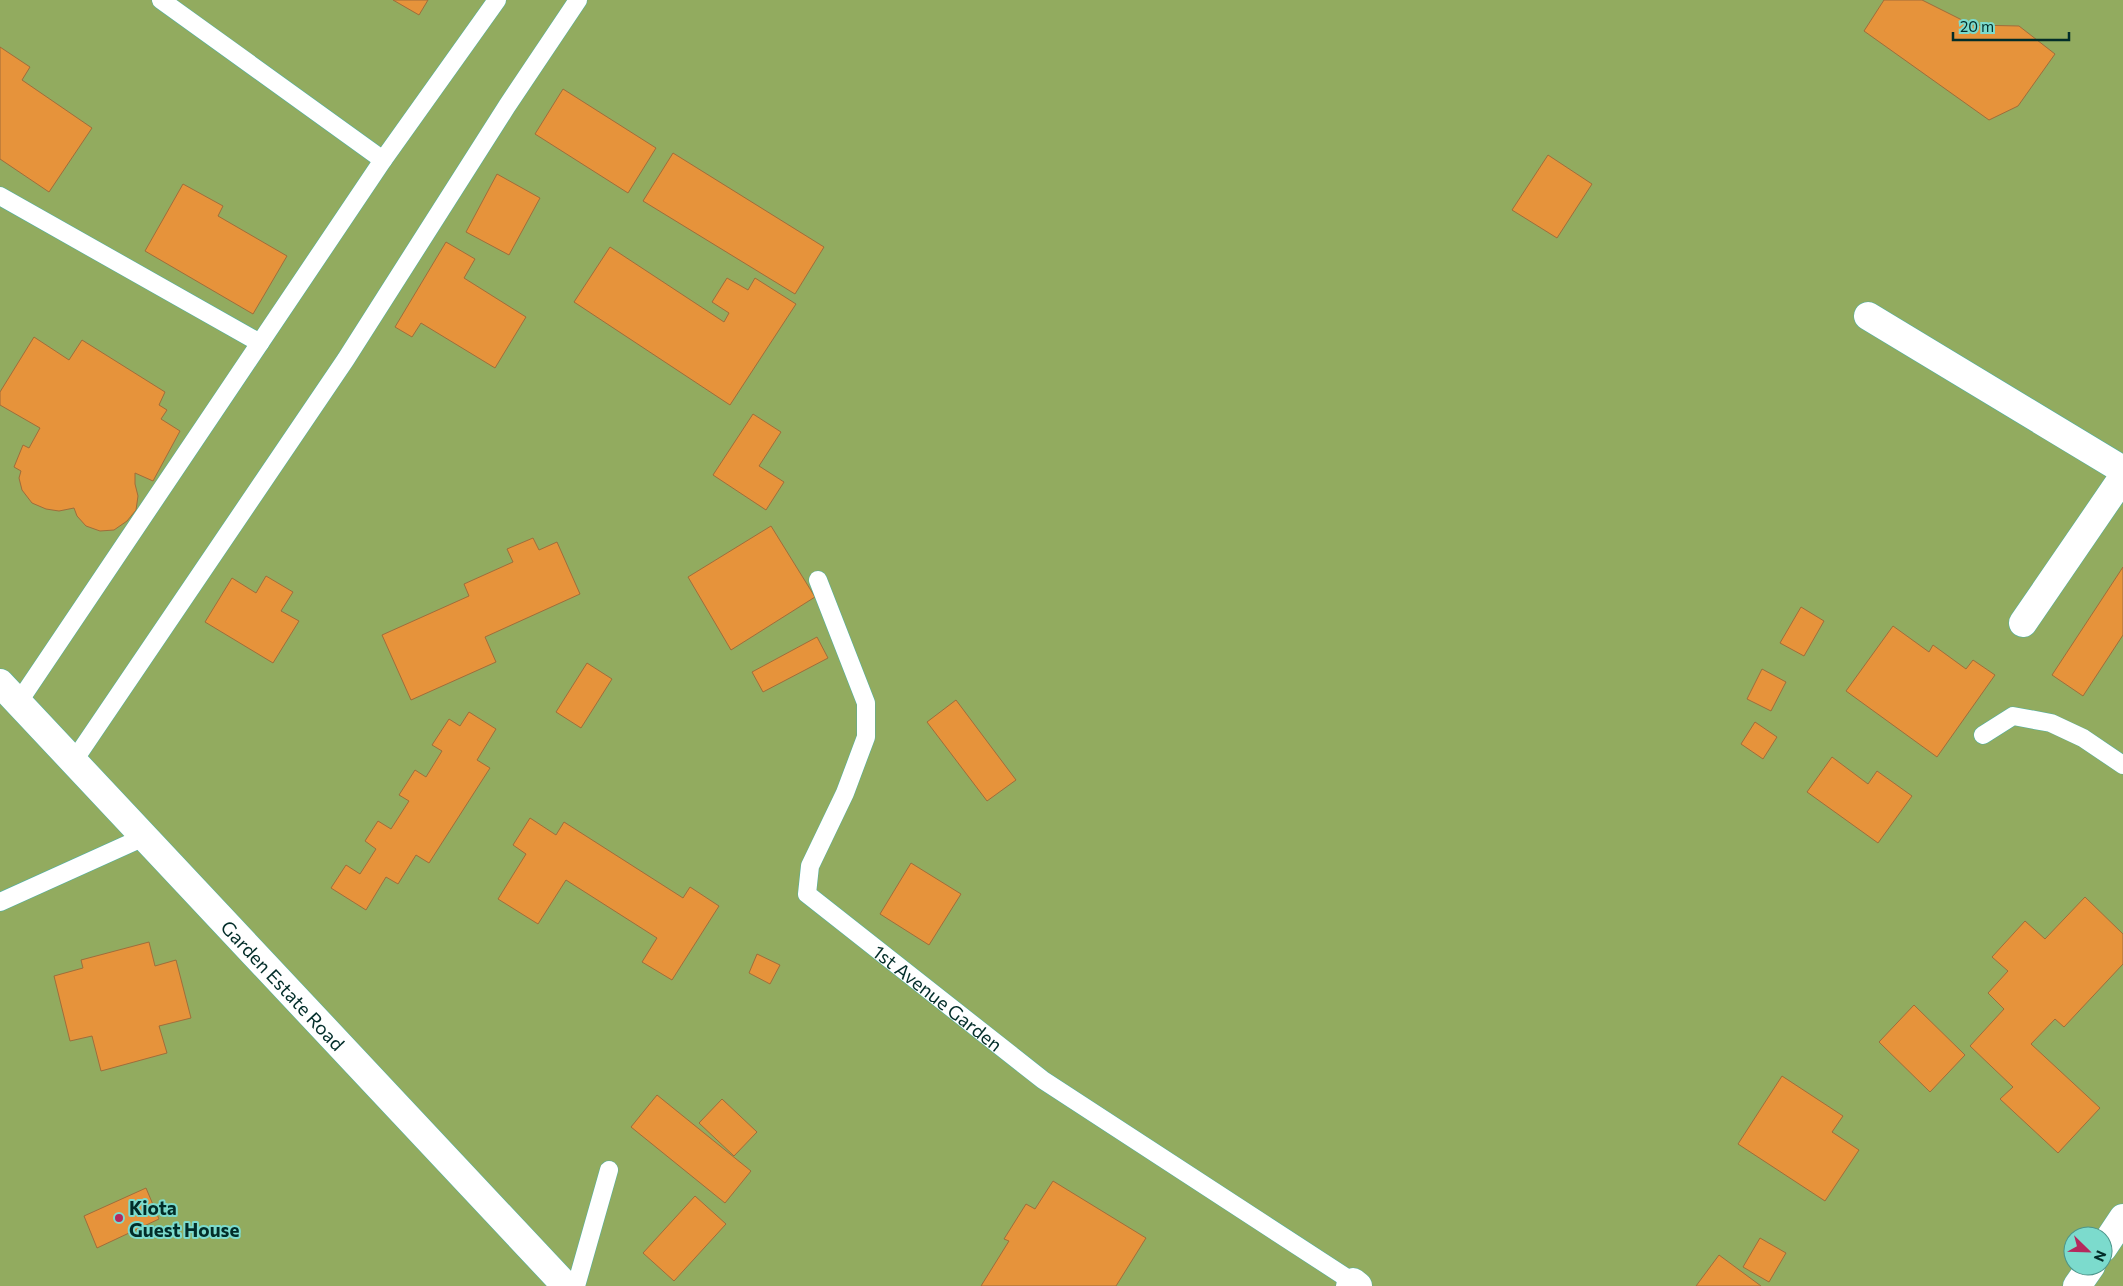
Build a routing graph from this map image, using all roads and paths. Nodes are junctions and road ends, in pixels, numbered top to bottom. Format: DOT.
graph roads {
  1 [pos="161,0"];
  2 [pos="497,0"];
  3 [pos="578,0"];
  4 [pos="383,160"];
  5 [pos="0,196"];
  6 [pos="1868,316"];
  7 [pos="260,343"];
  8 [pos="2123,470"];
  9 [pos="2123,477"];
  10 [pos="818,580"];
  11 [pos="2023,623"];
  12 [pos="0,683"];
  13 [pos="18,704"];
  14 [pos="1983,735"];
  15 [pos="73,762"];
  16 [pos="2123,766"];
  17 [pos="144,837"];
  18 [pos="0,902"];
  19 [pos="609,1170"];
  20 [pos="2123,1218"];
  21 [pos="2113,1233"];
  22 [pos="1354,1285"];
  23 [pos="566,1286"];
  24 [pos="576,1286"];
  1 -- 4 [label="lane"];
  2 -- 4 [label="lane"];
  3 -- 15 [label="lane"];
  4 -- 7 [label="lane"];
  5 -- 7 [label="lane"];
  6 -- 8 [label="street"];
  7 -- 13 [label="lane"];
  9 -- 11 [label="street"];
  10 -- 22 [label="lane, 1st Avenue Garden"];
  12 -- 13 [label="street, Garden Estate Road"];
  13 -- 15 [label="street, Garden Estate Road"];
  14 -- 16 [label="lane"];
  15 -- 17 [label="street, Garden Estate Road"];
  17 -- 18 [label="lane"];
  17 -- 23 [label="street, Garden Estate Road"];
  19 -- 24 [label="lane"];
  20 -- 21 [label="street"];
}
